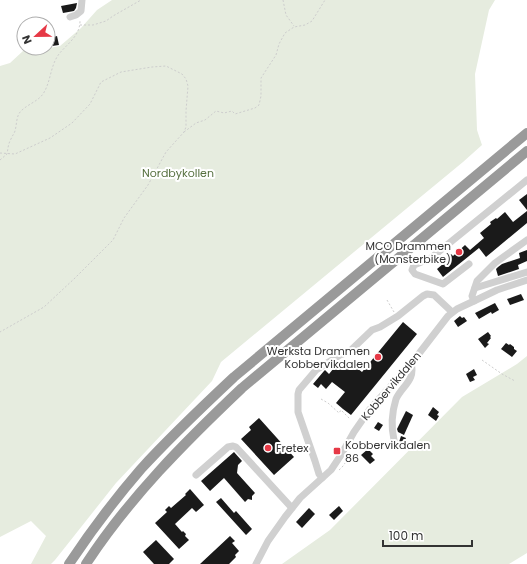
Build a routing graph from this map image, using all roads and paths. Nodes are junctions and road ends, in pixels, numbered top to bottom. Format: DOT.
graph roads {
  1 [pos="82,0"];
  2 [pos="141,0"];
  3 [pos="283,0"];
  4 [pos="325,0"];
  5 [pos="81,11"];
  6 [pos="70,17"];
  7 [pos="80,25"];
  8 [pos="294,26"];
  9 [pos="527,125"];
  10 [pos="184,132"];
  11 [pos="527,133"];
  12 [pos="527,152"];
  13 [pos="0,153"];
  14 [pos="7,154"];
  15 [pos="0,160"];
  16 [pos="485,168"];
  17 [pos="527,180"];
  18 [pos="527,240"];
  19 [pos="469,264"];
  20 [pos="527,272"];
  21 [pos="527,280"];
  22 [pos="475,288"];
  23 [pos="387,300"];
  24 [pos="474,301"];
  25 [pos="452,312"];
  26 [pos="395,313"];
  27 [pos="0,332"];
  28 [pos="482,360"];
  29 [pos="411,363"];
  30 [pos="515,381"];
  31 [pos="321,399"];
  32 [pos="350,419"];
  33 [pos="394,440"];
  34 [pos="350,452"];
  35 [pos="335,474"];
  36 [pos="196,475"];
  37 [pos="322,478"];
  38 [pos="292,508"];
  39 [pos="69,564"];
  40 [pos="86,564"];
  41 [pos="256,564"];
  1 -- 5 [label="street"];
  2 -- 7 [label="path"];
  3 -- 8 [label="path"];
  4 -- 8 [label="path"];
  5 -- 6 [label="street"];
  5 -- 7 [label="path"];
  7 -- 14 [label="path"];
  8 -- 10 [label="path"];
  9 -- 16 [label="highway"];
  10 -- 14 [label="path"];
  10 -- 27 [label="path"];
  11 -- 16 [label="highway"];
  12 -- 40 [label="highway"];
  13 -- 14 [label="path"];
  14 -- 15 [label="path"];
  16 -- 39 [label="highway"];
  17 -- 19 [label="street"];
  18 -- 22 [label="street"];
  20 -- 22 [label="street"];
  21 -- 24 [label="street, Kobbervikdalen"];
  22 -- 24 [label="street"];
  23 -- 26 [label="path"];
  24 -- 25 [label="street, Kobbervikdalen"];
  25 -- 29 [label="street, Kobbervikdalen"];
  25 -- 37 [label="street"];
  28 -- 30 [label="path"];
  29 -- 33 [label="street"];
  29 -- 37 [label="street, Kobbervikdalen"];
  31 -- 32 [label="path"];
  34 -- 35 [label="path"];
  36 -- 38 [label="street"];
  37 -- 38 [label="street, Kobbervikdalen"];
  38 -- 41 [label="street, Kobbervikdalen"];
}
